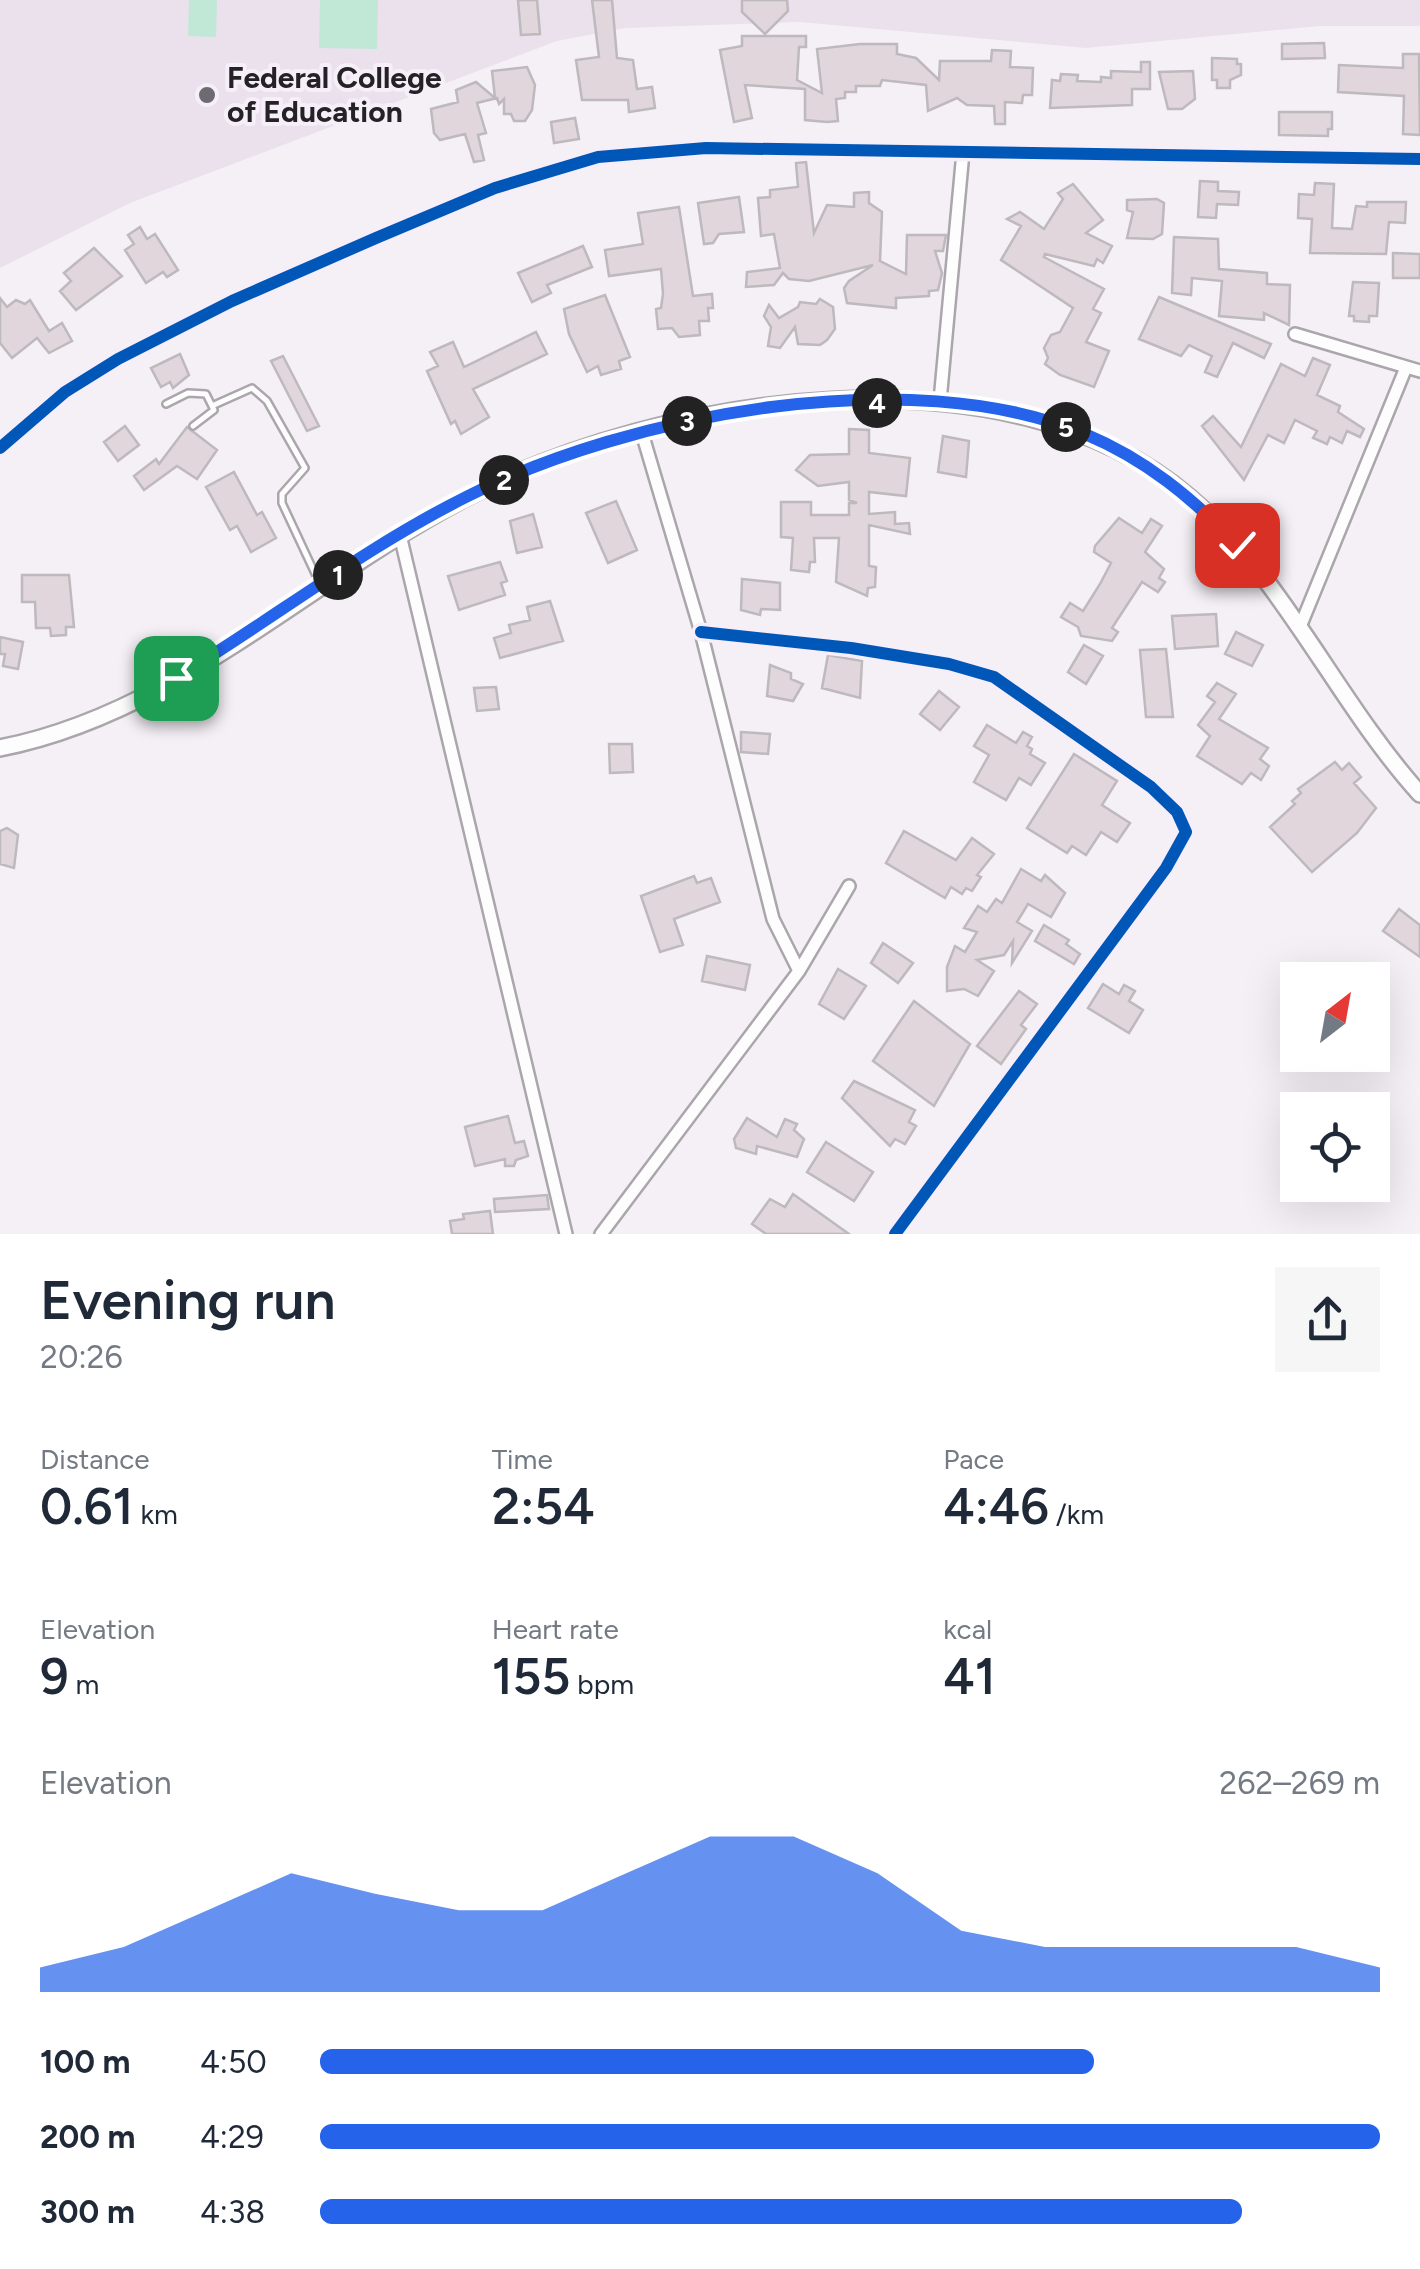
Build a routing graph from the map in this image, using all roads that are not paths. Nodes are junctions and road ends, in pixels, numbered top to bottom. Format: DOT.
graph roads {
  1 [pos="964,152"];
  2 [pos="1420,159"];
  3 [pos="1295,334"];
  4 [pos="1406,370"];
  5 [pos="1420,371"];
  6 [pos="940,401"];
  7 [pos="166,404"];
  8 [pos="214,404"];
  9 [pos="193,426"];
  10 [pos="642,432"];
  11 [pos="0,448"];
  12 [pos="400,535"];
  13 [pos="321,586"];
  14 [pos="1300,628"];
  15 [pos="701,632"];
  16 [pos="0,748"];
  17 [pos="1420,794"];
  18 [pos="849,886"];
  19 [pos="798,971"];
  20 [pos="566,1234"];
  21 [pos="601,1234"];
  22 [pos="894,1234"];
  1 -- 2 [label="street"];
  1 -- 6 [label="street"];
  1 -- 11 [label="street"];
  3 -- 4 [label="street"];
  4 -- 5 [label="street"];
  4 -- 14 [label="street"];
  6 -- 10 [label="main road"];
  6 -- 14 [label="main road"];
  7 -- 8 [label="lane"];
  8 -- 9 [label="lane"];
  8 -- 13 [label="lane"];
  10 -- 12 [label="main road"];
  10 -- 15 [label="street"];
  12 -- 13 [label="main road"];
  12 -- 20 [label="street"];
  13 -- 16 [label="main road"];
  14 -- 17 [label="main road"];
  15 -- 19 [label="street"];
  15 -- 22 [label="street"];
  18 -- 19 [label="street"];
  19 -- 21 [label="street"];
}
